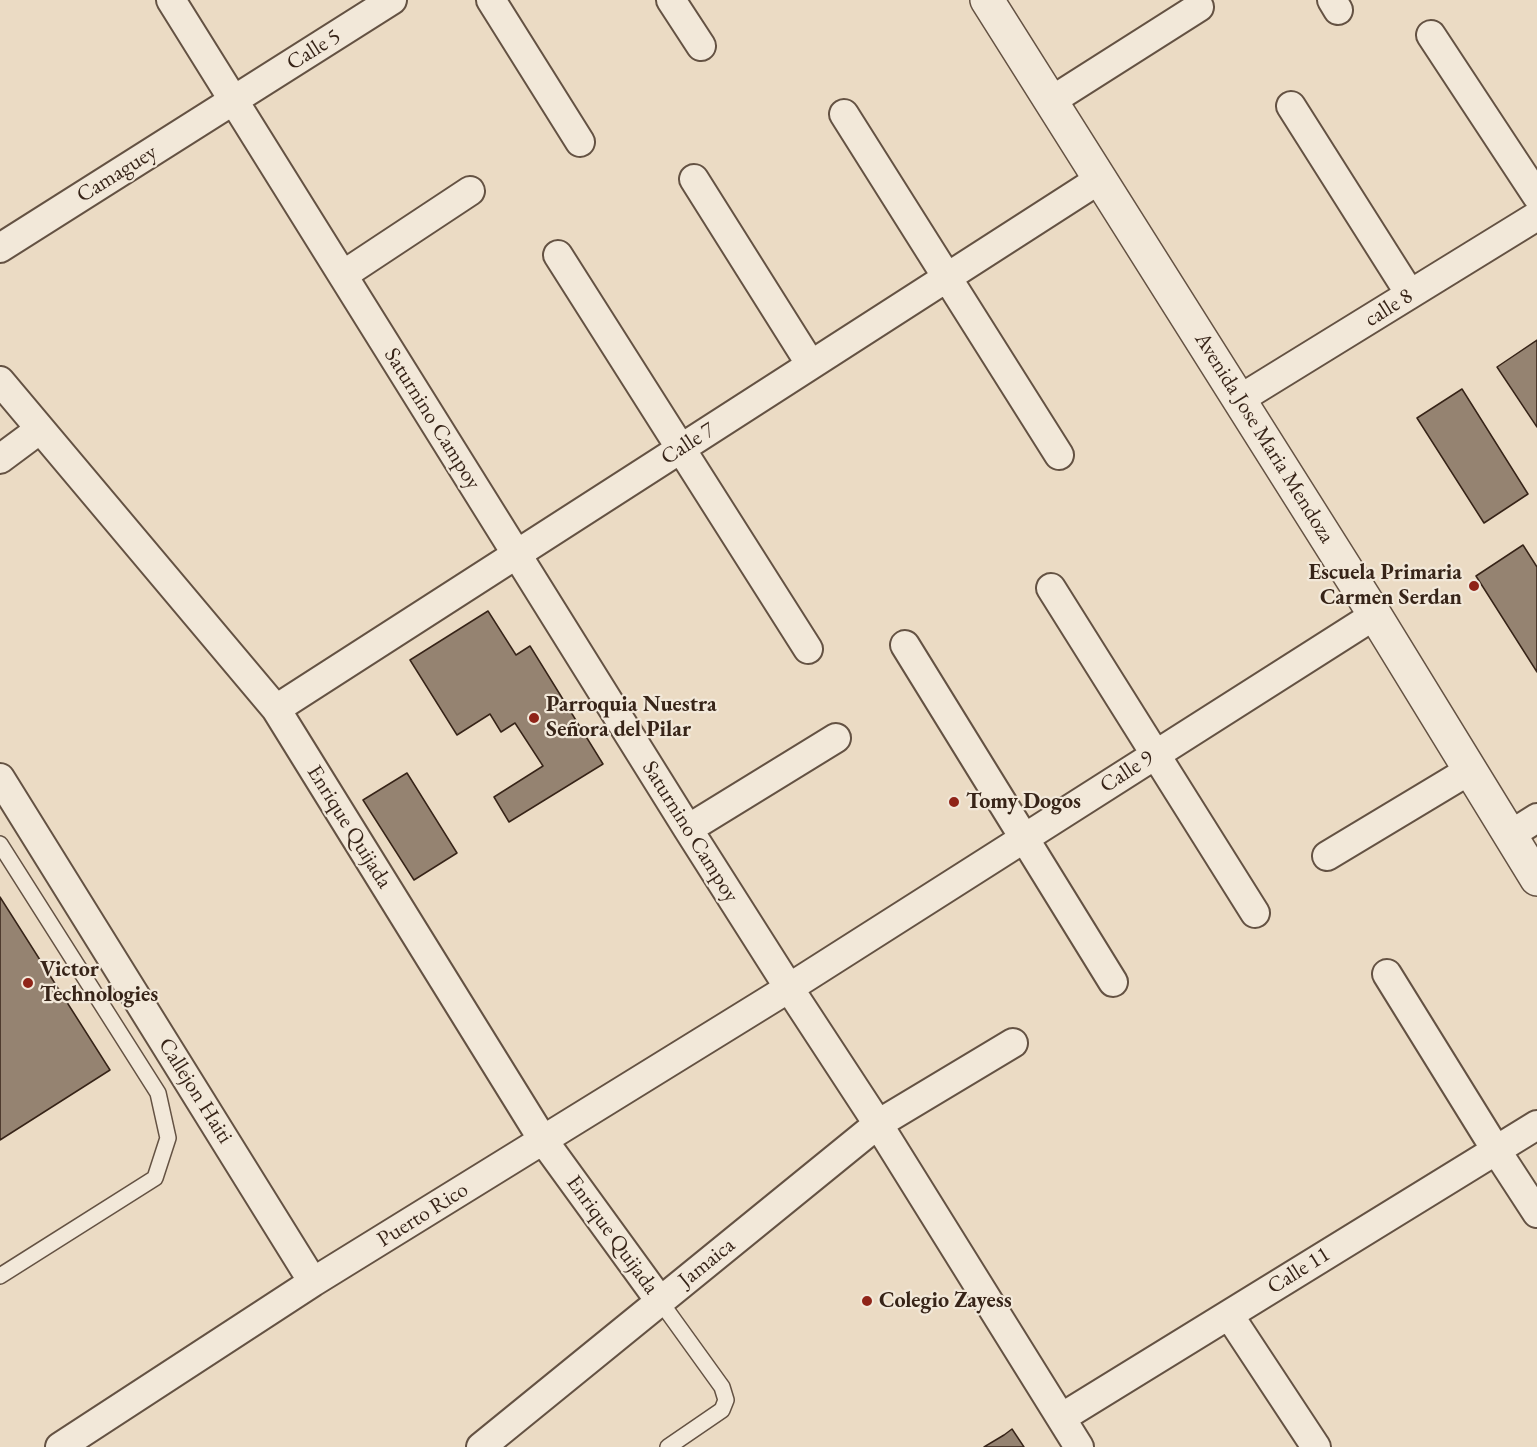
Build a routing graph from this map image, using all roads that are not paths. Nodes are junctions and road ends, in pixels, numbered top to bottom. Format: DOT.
graph roads {
  1 [pos="171,0"];
  2 [pos="392,0"];
  3 [pos="491,0"];
  4 [pos="671,0"];
  5 [pos="987,0"];
  6 [pos="1198,7"];
  7 [pos="1431,35"];
  8 [pos="701,46"];
  9 [pos="235,100"];
  10 [pos="1050,101"];
  11 [pos="1291,106"];
  12 [pos="844,114"];
  13 [pos="580,142"];
  14 [pos="694,179"];
  15 [pos="1100,179"];
  16 [pos="470,191"];
  17 [pos="1537,196"];
  18 [pos="1537,216"];
  19 [pos="0,248"];
  20 [pos="558,255"];
  21 [pos="343,275"];
  22 [pos="947,278"];
  23 [pos="1410,294"];
  24 [pos="811,365"];
  25 [pos="0,381"];
  26 [pos="1240,399"];
  27 [pos="39,430"];
  28 [pos="681,448"];
  29 [pos="1059,454"];
  30 [pos="0,459"];
  31 [pos="516,554"];
  32 [pos="1051,588"];
  33 [pos="1375,615"];
  34 [pos="905,645"];
  35 [pos="808,649"];
  36 [pos="276,709"];
  37 [pos="836,738"];
  38 [pos="1155,755"];
  39 [pos="1470,770"];
  40 [pos="0,778"];
  41 [pos="1537,818"];
  42 [pos="688,829"];
  43 [pos="1510,836"];
  44 [pos="1024,838"];
  45 [pos="0,844"];
  46 [pos="1327,856"];
  47 [pos="1537,879"];
  48 [pos="1255,913"];
  49 [pos="1387,974"];
  50 [pos="1113,982"];
  51 [pos="789,988"];
  52 [pos="1013,1043"];
  53 [pos="878,1124"];
  54 [pos="1537,1125"];
  55 [pos="543,1140"];
  56 [pos="1496,1150"];
  57 [pos="1537,1213"];
  58 [pos="0,1276"];
  59 [pos="314,1282"];
  60 [pos="660,1301"];
  61 [pos="1229,1315"];
  62 [pos="1061,1418"];
  63 [pos="60,1447"];
  64 [pos="482,1447"];
  65 [pos="668,1447"];
  66 [pos="1079,1447"];
  67 [pos="1316,1447"];
  1 -- 9 [label="street, Saturnino Campoy"];
  2 -- 9 [label="street, Calle 5"];
  3 -- 13 [label="street"];
  4 -- 8 [label="street"];
  5 -- 10 [label="street, Avenida Jose Maria Mendoza"];
  6 -- 10 [label="street"];
  7 -- 17 [label="street"];
  9 -- 19 [label="street, Camaguey"];
  9 -- 21 [label="street, Saturnino Campoy"];
  10 -- 15 [label="street, Avenida Jose Maria Mendoza"];
  11 -- 23 [label="street"];
  12 -- 22 [label="street"];
  14 -- 24 [label="street"];
  15 -- 22 [label="street, Calle 7"];
  15 -- 26 [label="street, Avenida Jose Maria Mendoza"];
  16 -- 21 [label="street"];
  18 -- 23 [label="street, calle 8"];
  20 -- 28 [label="street"];
  21 -- 31 [label="street, Saturnino Campoy"];
  22 -- 24 [label="street, Calle 7"];
  22 -- 29 [label="street"];
  23 -- 26 [label="street, calle 8"];
  24 -- 28 [label="street, Calle 7"];
  25 -- 27 [label="street, Enrique Quijada"];
  26 -- 33 [label="street, Avenida Jose Maria Mendoza"];
  27 -- 30 [label="street"];
  27 -- 36 [label="street, Enrique Quijada"];
  28 -- 31 [label="street, Calle 7"];
  28 -- 35 [label="street"];
  31 -- 36 [label="street, Calle 7"];
  31 -- 42 [label="street, Saturnino Campoy"];
  32 -- 38 [label="street"];
  33 -- 38 [label="street, Calle 9"];
  33 -- 39 [label="street, Avenida Jose Maria Mendoza"];
  34 -- 44 [label="street"];
  36 -- 55 [label="street, Enrique Quijada"];
  37 -- 42 [label="street"];
  38 -- 44 [label="street, Calle 9"];
  38 -- 48 [label="street"];
  39 -- 43 [label="street, Avenida Jose Maria Mendoza"];
  39 -- 46 [label="street"];
  40 -- 59 [label="street, Callejon Haiti"];
  41 -- 43 [label="street"];
  42 -- 51 [label="street, Saturnino Campoy"];
  43 -- 47 [label="street, Avenida Jose Maria Mendoza"];
  44 -- 50 [label="street"];
  44 -- 51 [label="street, Calle 9"];
  45 -- 58 [label="lane"];
  49 -- 56 [label="street"];
  51 -- 53 [label="street, Saturnino Campoy"];
  51 -- 55 [label="street, Puerto Rico"];
  52 -- 53 [label="street, Jamaica"];
  53 -- 60 [label="street, Jamaica"];
  53 -- 62 [label="street, Saturnino Campoy"];
  54 -- 56 [label="street, Calle 11"];
  55 -- 59 [label="street, Puerto Rico"];
  55 -- 60 [label="street, Enrique Quijada"];
  56 -- 57 [label="street"];
  56 -- 61 [label="street, Calle 11"];
  59 -- 63 [label="street, Puerto Rico"];
  60 -- 64 [label="street, Jamaica"];
  60 -- 65 [label="lane"];
  61 -- 62 [label="street, Calle 11"];
  61 -- 67 [label="street"];
  62 -- 66 [label="street, Saturnino Campoy"];
}
